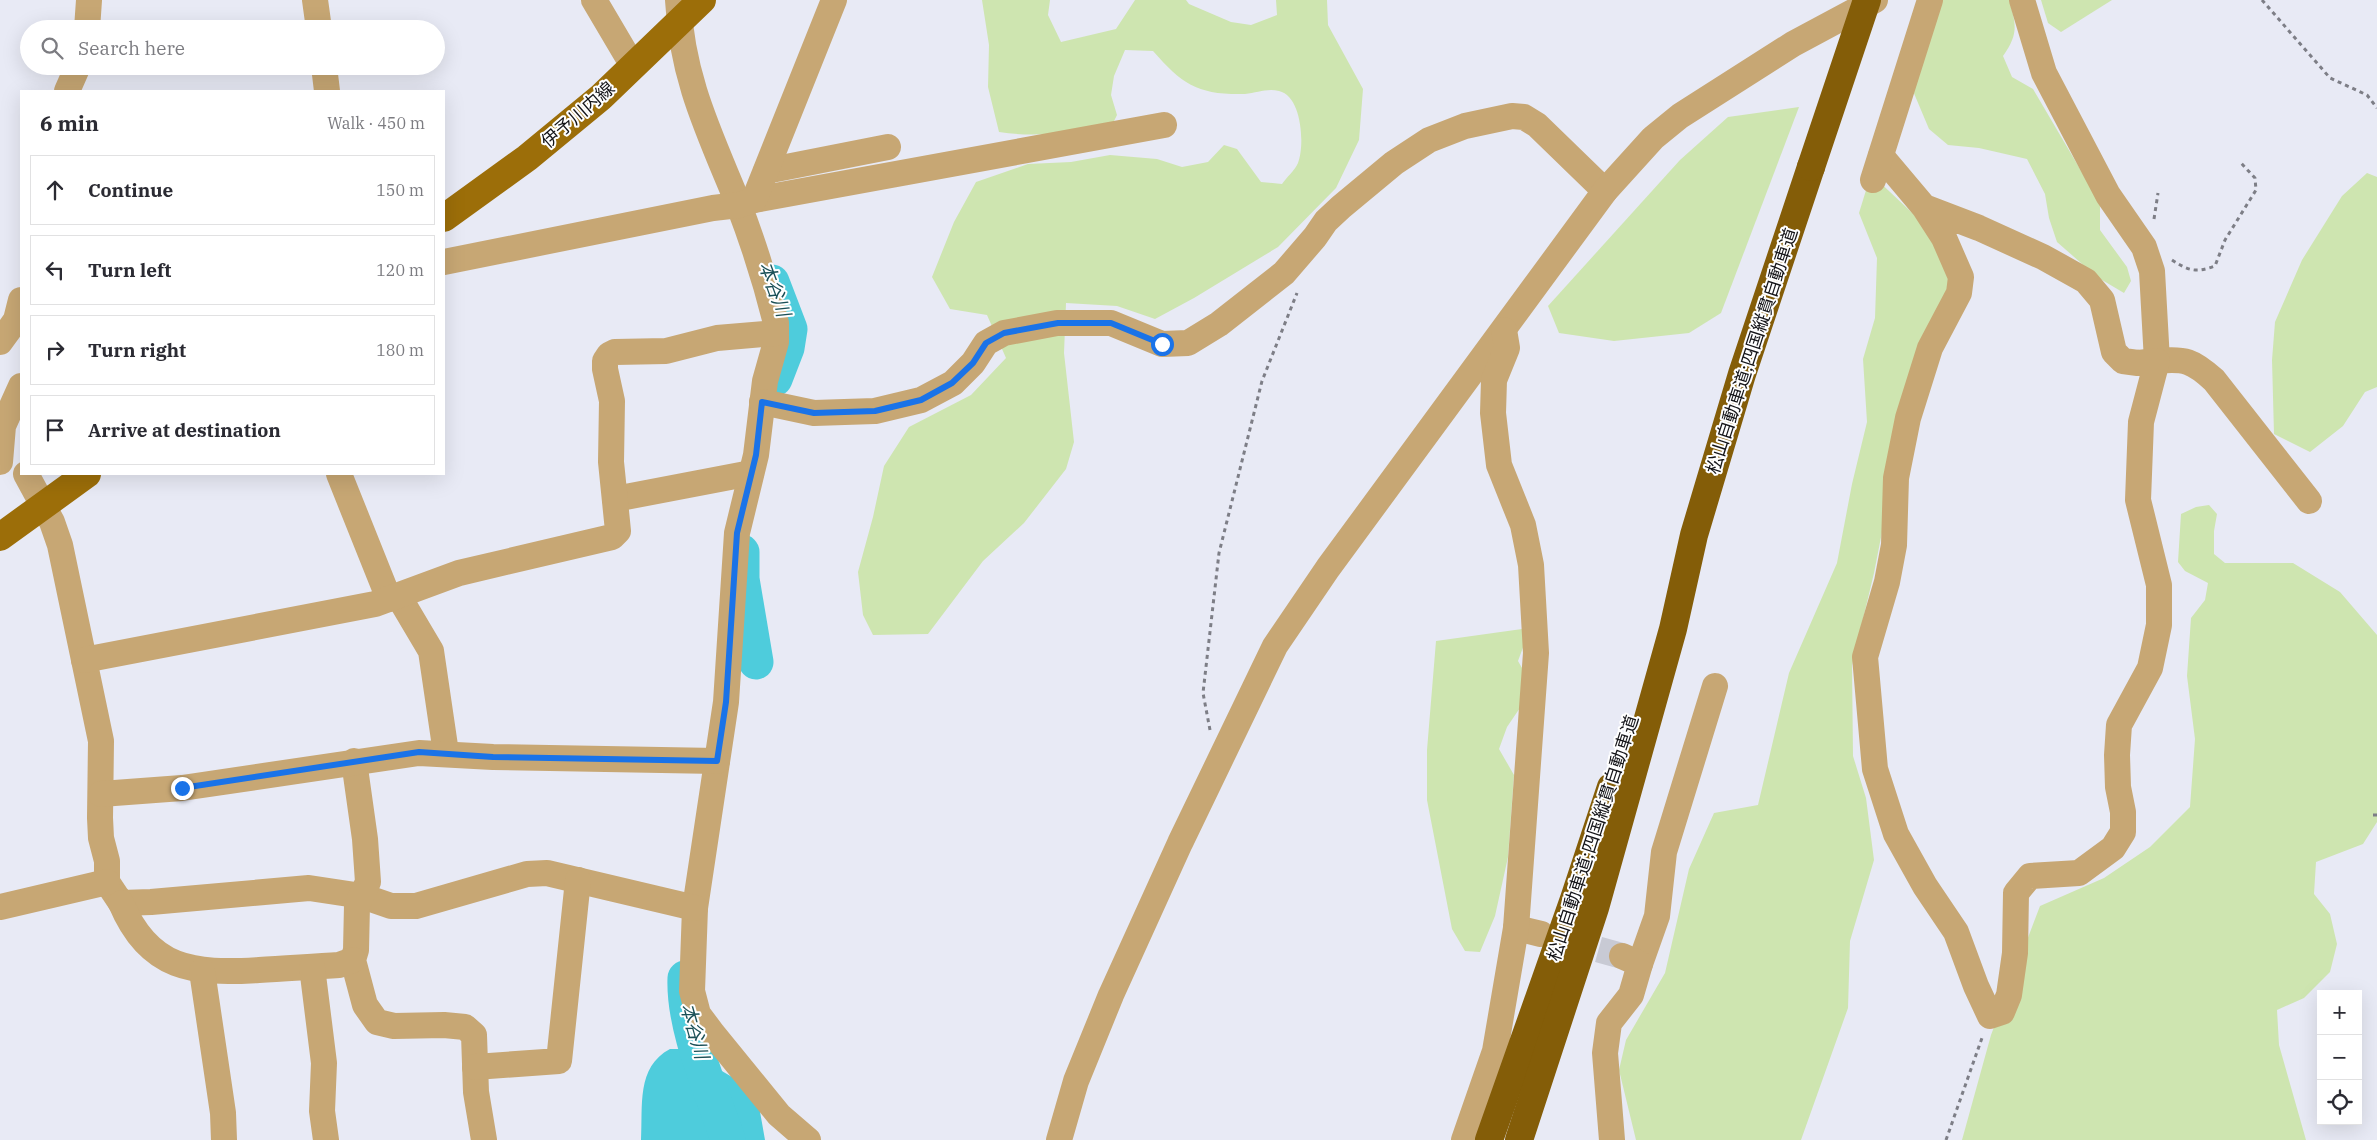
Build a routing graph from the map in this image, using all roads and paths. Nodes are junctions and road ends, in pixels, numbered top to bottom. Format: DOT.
graph roads {
  1 [pos="89,0"];
  2 [pos="315,0"];
  3 [pos="594,0"];
  4 [pos="702,0"];
  5 [pos="834,0"];
  6 [pos="1867,0"];
  7 [pos="1875,0"];
  8 [pos="1930,0"];
  9 [pos="2022,0"];
  10 [pos="2262,0"];
  11 [pos="678,11"];
  12 [pos="88,20"];
  13 [pos="318,20"];
  14 [pos="633,66"];
  15 [pos="74,75"];
  16 [pos="325,75"];
  17 [pos="67,90"];
  18 [pos="327,90"];
  19 [pos="2377,108"];
  20 [pos="1164,125"];
  21 [pos="888,146"];
  22 [pos="2242,163"];
  23 [pos="766,171"];
  24 [pos="1605,191"];
  25 [pos="2158,193"];
  26 [pos="747,203"];
  27 [pos="1924,207"];
  28 [pos="445,217"];
  29 [pos="2154,223"];
  30 [pos="2171,259"];
  31 [pos="445,262"];
  32 [pos="1297,292"];
  33 [pos="20,304"];
  34 [pos="1504,329"];
  35 [pos="776,333"];
  36 [pos="0,342"];
  37 [pos="2157,361"];
  38 [pos="20,388"];
  39 [pos="762,402"];
  40 [pos="2,422"];
  41 [pos="0,462"];
  42 [pos="20,463"];
  43 [pos="751,473"];
  44 [pos="26,475"];
  45 [pos="86,475"];
  46 [pos="339,475"];
  47 [pos="615,499"];
  48 [pos="2309,501"];
  49 [pos="42,506"];
  50 [pos="1694,535"];
  51 [pos="0,537"];
  52 [pos="394,598"];
  53 [pos="84,660"];
  54 [pos="1715,686"];
  55 [pos="1212,734"];
  56 [pos="446,753"];
  57 [pos="354,761"];
  58 [pos="717,761"];
  59 [pos="101,794"];
  60 [pos="578,880"];
  61 [pos="114,893"];
  62 [pos="362,896"];
  63 [pos="0,907"];
  64 [pos="695,908"];
  65 [pos="1516,928"];
  66 [pos="1541,934"];
  67 [pos="353,960"];
  68 [pos="312,966"];
  69 [pos="202,971"];
  70 [pos="1990,1016"];
  71 [pos="475,1067"];
  72 [pos="780,1128"];
  73 [pos="224,1140"];
  74 [pos="326,1140"];
  75 [pos="484,1140"];
  76 [pos="808,1140"];
  77 [pos="1059,1140"];
  78 [pos="1464,1140"];
  79 [pos="1489,1140"];
  80 [pos="1519,1140"];
  81 [pos="1612,1140"];
  82 [pos="1946,1140"];
  1 -- 12 [label="street"];
  2 -- 13 [label="street"];
  3 -- 14 [label="street"];
  4 -- 11 [label="main road, 伊予川内線"];
  5 -- 23 [label="street"];
  6 -- 50 [label="highway, 松山自動車道;四国縦貫自動車道, bridge"];
  7 -- 24 [label="street"];
  8 -- 27 [label="street"];
  9 -- 37 [label="street"];
  10 -- 19 [label="path"];
  11 -- 14 [label="main road, 伊予川内線"];
  11 -- 26 [label="street"];
  14 -- 28 [label="main road, 伊予川内線"];
  15 -- 17 [label="street"];
  16 -- 18 [label="street"];
  20 -- 26 [label="street"];
  21 -- 23 [label="street"];
  22 -- 30 [label="path"];
  23 -- 26 [label="street"];
  24 -- 34 [label="street"];
  24 -- 39 [label="street"];
  25 -- 29 [label="path"];
  26 -- 31 [label="street"];
  26 -- 35 [label="street"];
  27 -- 37 [label="street"];
  27 -- 70 [label="street"];
  32 -- 55 [label="path"];
  33 -- 36 [label="street"];
  34 -- 65 [label="street"];
  34 -- 77 [label="street"];
  35 -- 39 [label="street"];
  35 -- 47 [label="street"];
  37 -- 48 [label="street"];
  37 -- 70 [label="street"];
  38 -- 40 [label="street"];
  39 -- 43 [label="street"];
  40 -- 41 [label="street"];
  40 -- 42 [label="street"];
  43 -- 47 [label="street"];
  43 -- 58 [label="street"];
  44 -- 49 [label="street"];
  45 -- 49 [label="main road"];
  46 -- 52 [label="street"];
  47 -- 52 [label="street"];
  49 -- 51 [label="main road"];
  49 -- 53 [label="street"];
  50 -- 79 [label="highway, 松山自動車道;四国縦貫自動車道"];
  50 -- 80 [label="highway, 松山自動車道;四国縦貫自動車道"];
  52 -- 53 [label="street"];
  52 -- 56 [label="street"];
  53 -- 59 [label="street"];
  54 -- 81 [label="street"];
  56 -- 57 [label="street"];
  56 -- 58 [label="street"];
  57 -- 59 [label="street"];
  57 -- 62 [label="street"];
  58 -- 64 [label="street"];
  59 -- 61 [label="street"];
  60 -- 62 [label="street"];
  60 -- 64 [label="street"];
  60 -- 71 [label="street"];
  61 -- 62 [label="street"];
  61 -- 63 [label="street"];
  61 -- 69 [label="street"];
  62 -- 67 [label="street"];
  64 -- 72 [label="street"];
  65 -- 66 [label="street"];
  65 -- 78 [label="street"];
  67 -- 68 [label="street"];
  67 -- 71 [label="street"];
  68 -- 69 [label="street"];
  68 -- 74 [label="street"];
  69 -- 73 [label="street"];
  70 -- 82 [label="path"];
  71 -- 75 [label="street"];
  72 -- 76 [label="street"];
}
